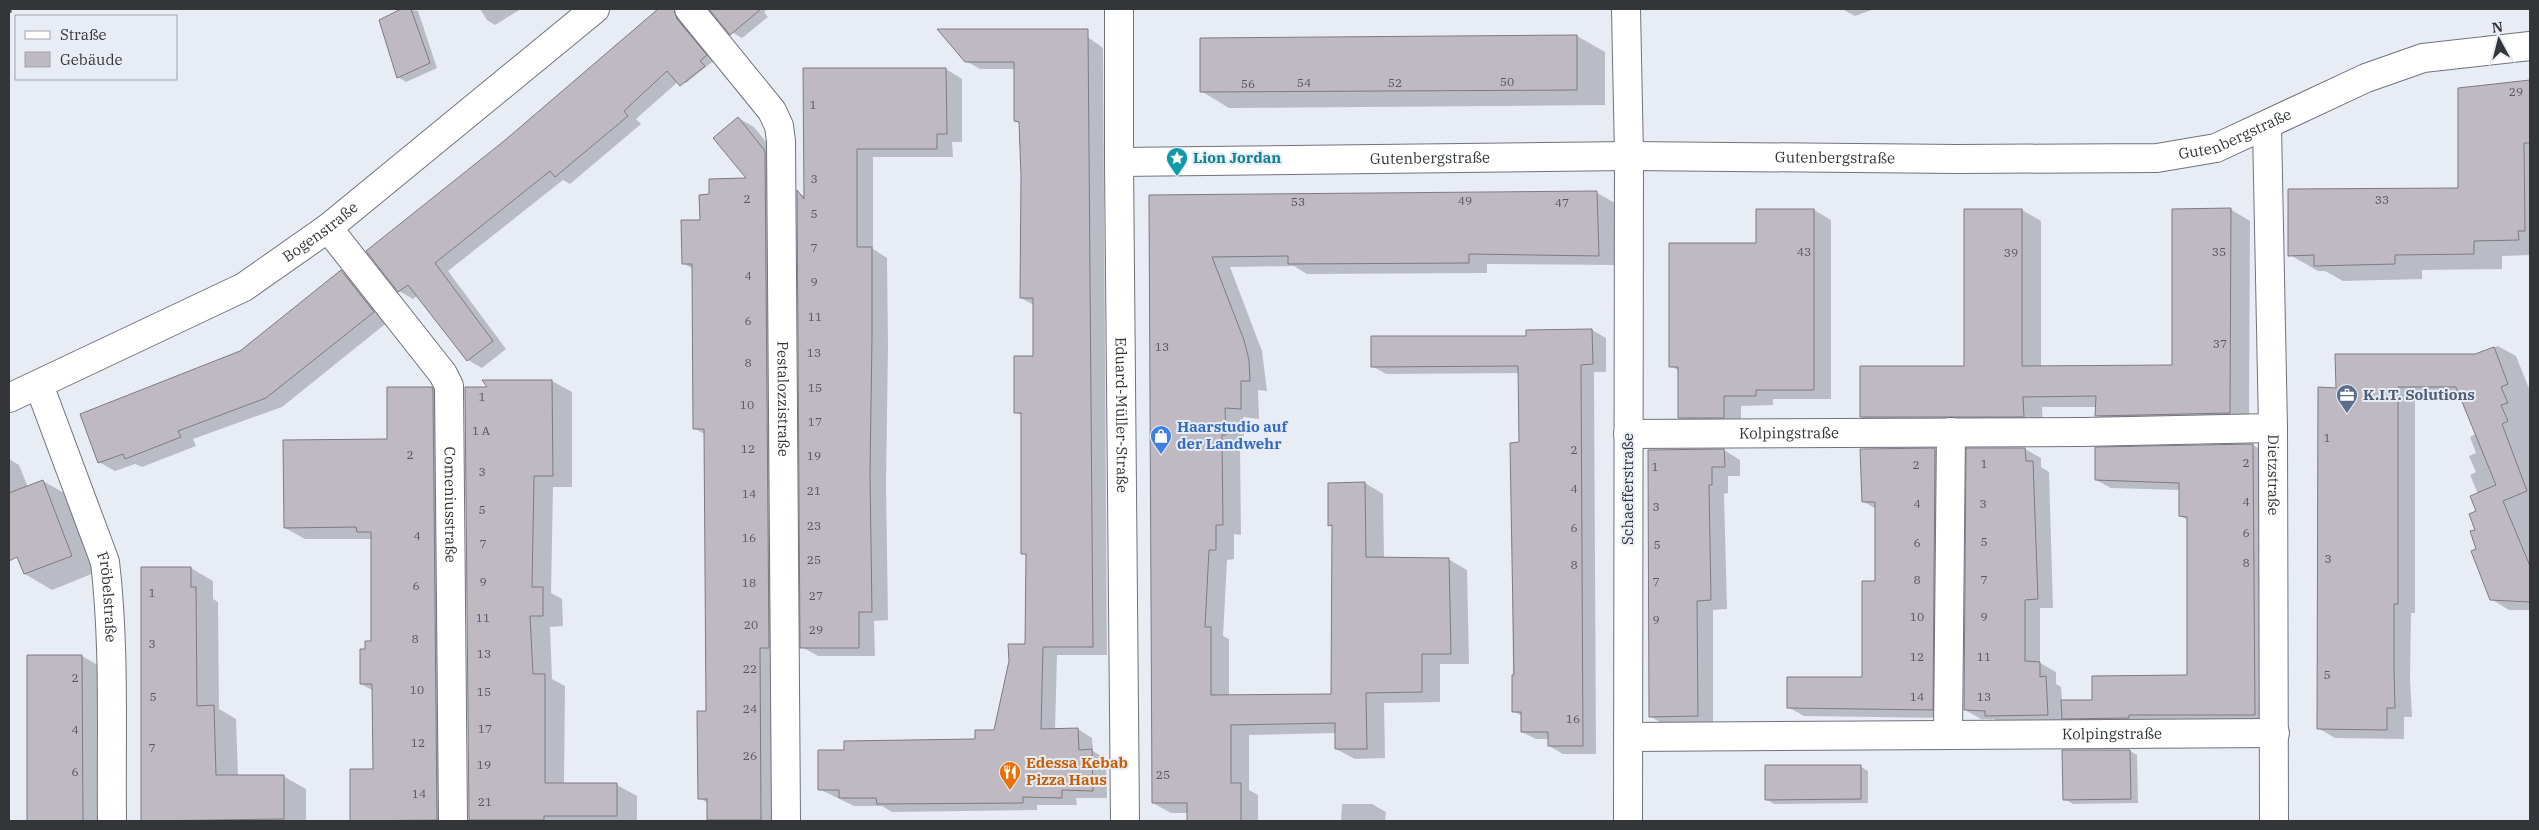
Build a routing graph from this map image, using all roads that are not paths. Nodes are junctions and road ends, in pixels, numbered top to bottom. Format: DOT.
graph roads {
  1 [pos="595,9"];
  2 [pos="689,9"];
  3 [pos="1120,9"];
  4 [pos="1626,9"];
  5 [pos="2530,46"];
  6 [pos="2267,127"];
  7 [pos="1629,156"];
  8 [pos="1119,162"];
  9 [pos="328,228"];
  10 [pos="40,385"];
  11 [pos="9,398"];
  12 [pos="2273,428"];
  13 [pos="1951,432"];
  14 [pos="1628,434"];
  15 [pos="2275,733"];
  16 [pos="1948,735"];
  17 [pos="1628,737"];
  18 [pos="112,821"];
  19 [pos="453,821"];
  20 [pos="786,821"];
  21 [pos="1125,821"];
  22 [pos="1628,821"];
  23 [pos="2274,821"];
  1 -- 9 [label="street, Bogenstraße"];
  2 -- 20 [label="street, Pestalozzistraße"];
  3 -- 8 [label="street, Eduard-Müller-Straße"];
  4 -- 7 [label="street, Schaefferstraße"];
  5 -- 6 [label="street, Gutenbergstraße"];
  6 -- 7 [label="street, Gutenbergstraße"];
  6 -- 12 [label="street, Dietzstraße"];
  7 -- 8 [label="street, Gutenbergstraße"];
  7 -- 14 [label="street, Schaefferstraße"];
  8 -- 21 [label="street, Eduard-Müller-Straße"];
  9 -- 10 [label="street, Bogenstraße"];
  9 -- 19 [label="street, Comeniusstraße"];
  10 -- 11 [label="street, Bogenstraße"];
  10 -- 18 [label="street, Fröbelstraße"];
  12 -- 13 [label="street, Kolpingstraße"];
  12 -- 15 [label="street, Dietzstraße"];
  13 -- 14 [label="street, Kolpingstraße"];
  13 -- 16 [label="street"];
  14 -- 17 [label="street, Schaefferstraße"];
  15 -- 16 [label="street, Kolpingstraße"];
  15 -- 23 [label="street, Dietzstraße"];
  16 -- 17 [label="street, Kolpingstraße"];
  17 -- 22 [label="street, Schaefferstraße"];
}
